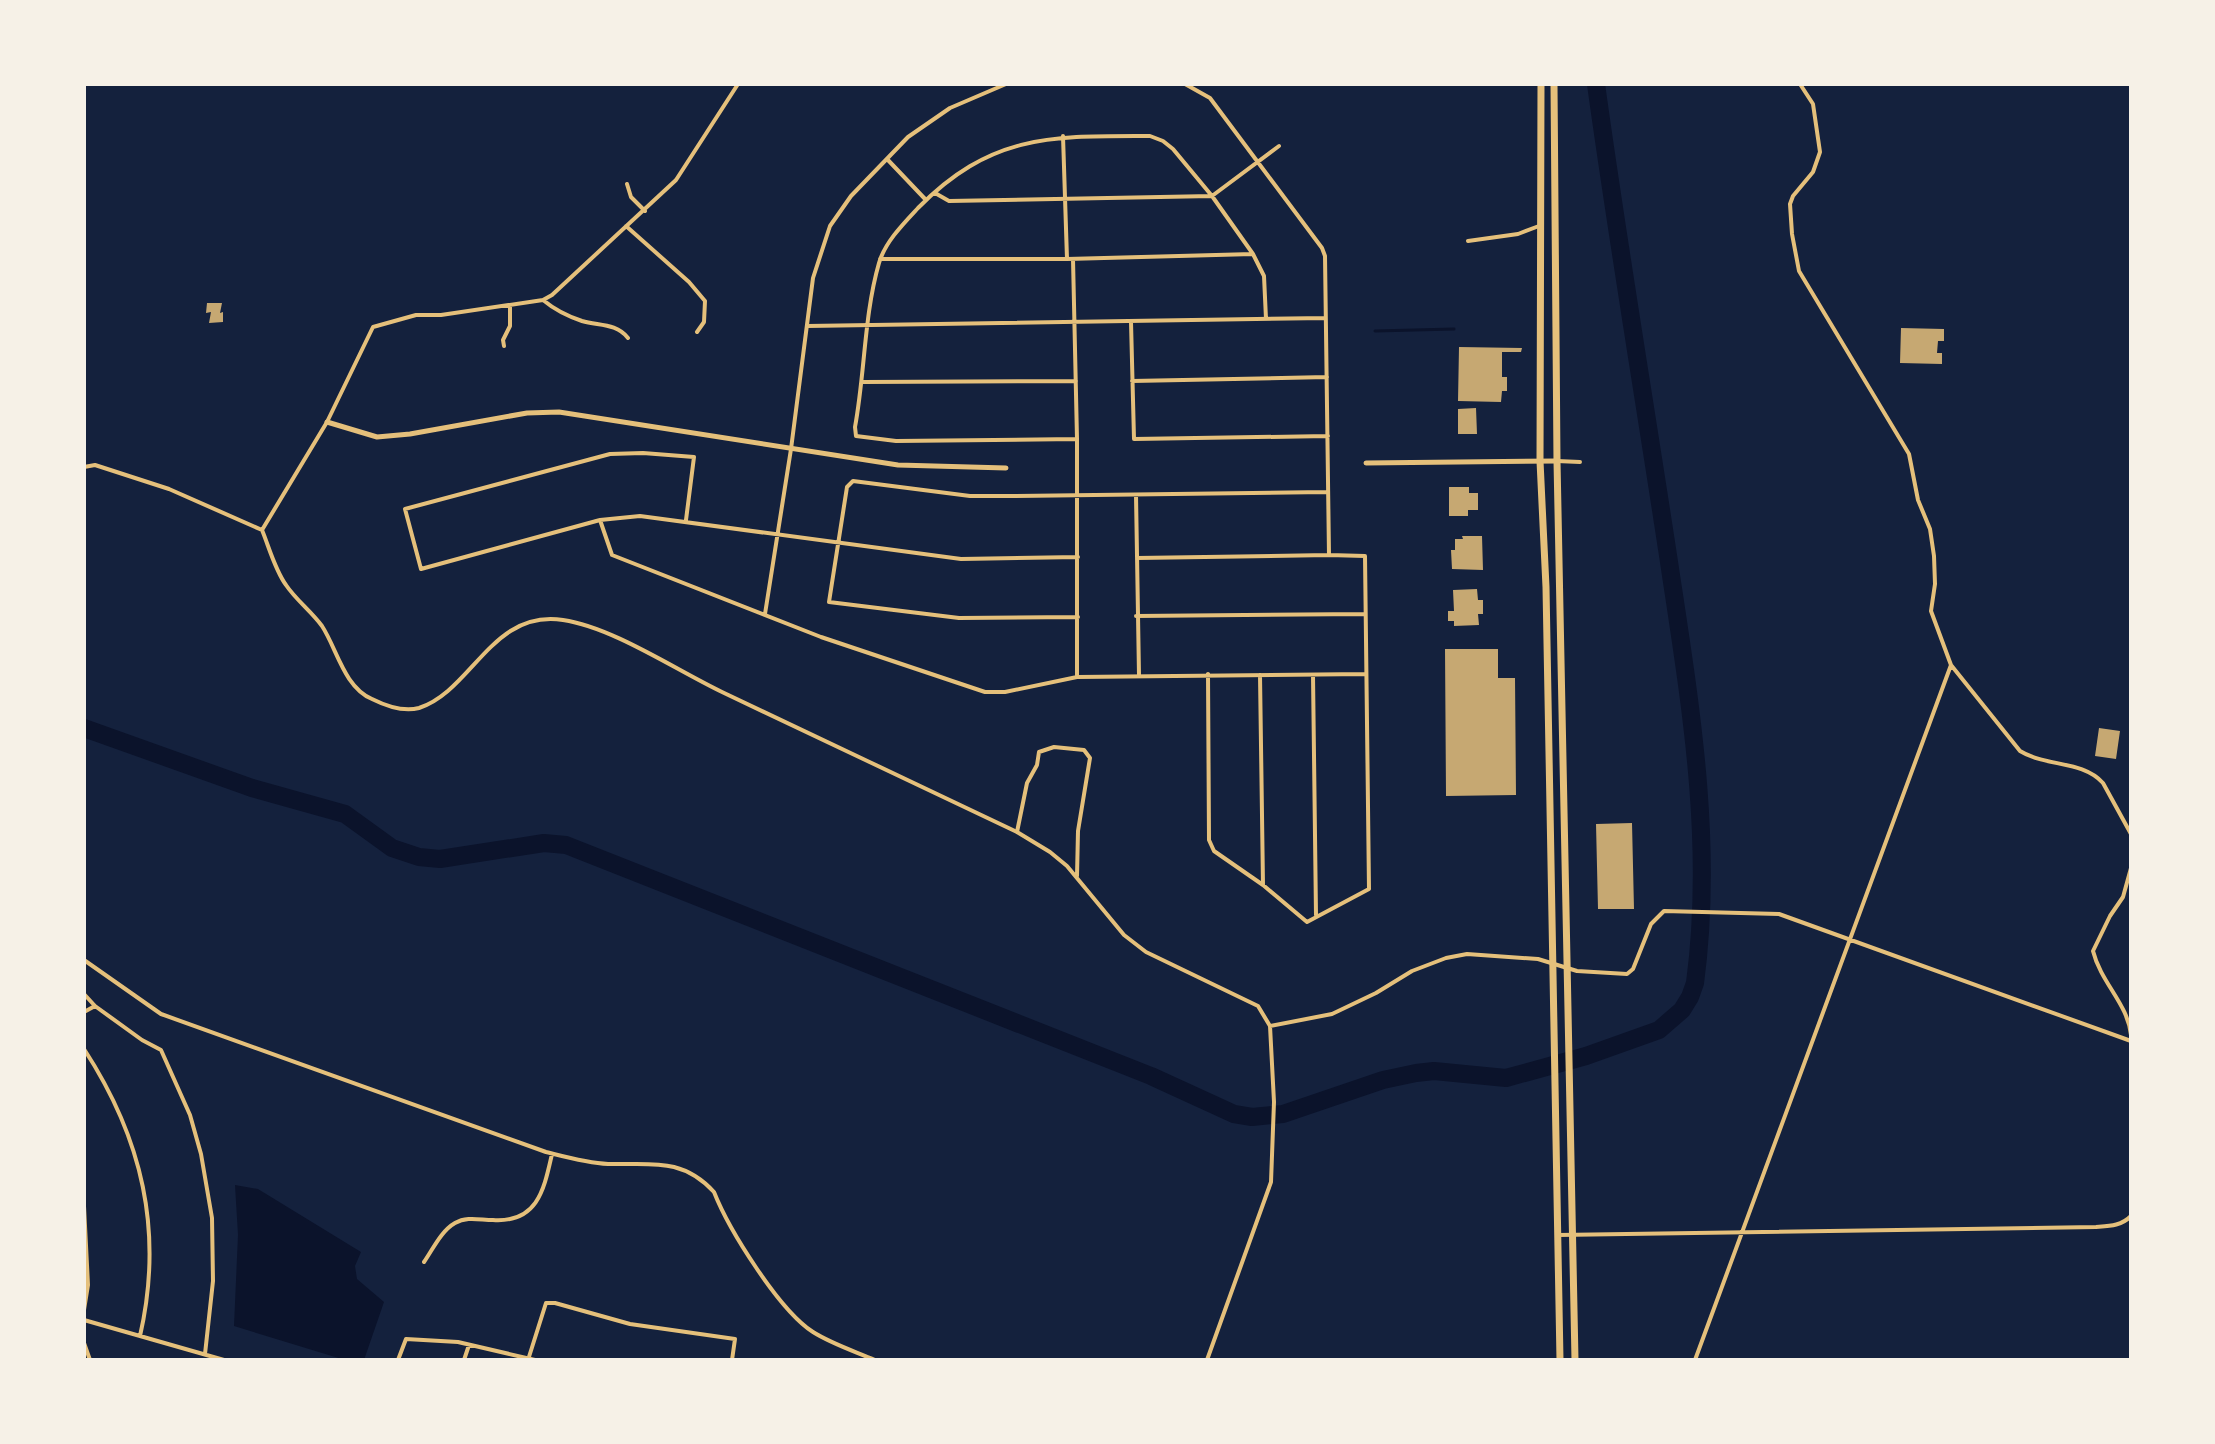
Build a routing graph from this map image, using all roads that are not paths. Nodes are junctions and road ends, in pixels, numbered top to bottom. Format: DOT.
graph roads {
  1 [pos="738,84"];
  2 [pos="1006,84"];
  3 [pos="1185,84"];
  4 [pos="1541,84"];
  5 [pos="1554,84"];
  6 [pos="1800,84"];
  7 [pos="1063,136"];
  8 [pos="1279,146"];
  9 [pos="887,159"];
  10 [pos="1258,161"];
  11 [pos="627,184"];
  12 [pos="935,193"];
  13 [pos="1212,196"];
  14 [pos="1065,199"];
  15 [pos="926,200"];
  16 [pos="645,211"];
  17 [pos="626,226"];
  18 [pos="1539,226"];
  19 [pos="1468,241"];
  20 [pos="1253,254"];
  21 [pos="880,259"];
  22 [pos="1070,259"];
  23 [pos="543,300"];
  24 [pos="510,305"];
  25 [pos="1326,318"];
  26 [pos="1266,319"];
  27 [pos="1075,321"];
  28 [pos="1131,322"];
  29 [pos="869,323"];
  30 [pos="807,326"];
  31 [pos="697,332"];
  32 [pos="628,338"];
  33 [pos="504,346"];
  34 [pos="1327,377"];
  35 [pos="1076,381"];
  36 [pos="1132,381"];
  37 [pos="863,382"];
  38 [pos="327,422"];
  39 [pos="1328,436"];
  40 [pos="1077,439"];
  41 [pos="791,449"];
  42 [pos="1540,461"];
  43 [pos="1557,461"];
  44 [pos="1580,462"];
  45 [pos="1366,463"];
  46 [pos="84,467"];
  47 [pos="1006,468"];
  48 [pos="1327,492"];
  49 [pos="1136,495"];
  50 [pos="1077,496"];
  51 [pos="600,520"];
  52 [pos="686,520"];
  53 [pos="262,530"];
  54 [pos="777,534"];
  55 [pos="838,543"];
  56 [pos="1329,555"];
  57 [pos="1078,557"];
  58 [pos="1137,558"];
  59 [pos="1365,614"];
  60 [pos="765,615"];
  61 [pos="1136,616"];
  62 [pos="1078,617"];
  63 [pos="1951,665"];
  64 [pos="1208,674"];
  65 [pos="1260,674"];
  66 [pos="1366,674"];
  67 [pos="1139,675"];
  68 [pos="1313,675"];
  69 [pos="1077,677"];
  70 [pos="1017,832"];
  71 [pos="2131,834"];
  72 [pos="2131,868"];
  73 [pos="1077,876"];
  74 [pos="1263,885"];
  75 [pos="1316,915"];
  76 [pos="1850,938"];
  77 [pos="84,960"];
  78 [pos="1553,963"];
  79 [pos="1567,967"];
  80 [pos="84,994"];
  81 [pos="95,1006"];
  82 [pos="84,1012"];
  83 [pos="1270,1026"];
  84 [pos="2131,1035"];
  85 [pos="2131,1041"];
  86 [pos="84,1049"];
  87 [pos="552,1154"];
  88 [pos="84,1206"];
  89 [pos="2131,1216"];
  90 [pos="1741,1230"];
  91 [pos="1558,1235"];
  92 [pos="1573,1235"];
  93 [pos="424,1262"];
  94 [pos="84,1310"];
  95 [pos="84,1320"];
  96 [pos="140,1336"];
  97 [pos="84,1343"];
  98 [pos="469,1345"];
  99 [pos="205,1354"];
  100 [pos="528,1359"];
  101 [pos="90,1360"];
  102 [pos="224,1360"];
  103 [pos="398,1360"];
  104 [pos="464,1360"];
  105 [pos="535,1360"];
  106 [pos="732,1360"];
  107 [pos="875,1360"];
  108 [pos="1207,1360"];
  109 [pos="1560,1360"];
  110 [pos="1575,1360"];
  111 [pos="1695,1360"];
  1 -- 16 [label="street"];
  2 -- 9 [label="street"];
  3 -- 10 [label="street"];
  4 -- 18 [label="main road"];
  5 -- 43 [label="main road"];
  6 -- 63 [label="street"];
  7 -- 12 [label="street"];
  7 -- 13 [label="street"];
  7 -- 14 [label="street"];
  8 -- 10 [label="street"];
  9 -- 15 [label="street"];
  9 -- 30 [label="street"];
  10 -- 13 [label="street"];
  10 -- 25 [label="street"];
  11 -- 16 [label="street"];
  12 -- 14 [label="street"];
  12 -- 15 [label="street"];
  13 -- 14 [label="street"];
  13 -- 20 [label="street"];
  14 -- 22 [label="street"];
  15 -- 21 [label="street"];
  16 -- 17 [label="street"];
  17 -- 23 [label="street"];
  17 -- 31 [label="street"];
  18 -- 19 [label="street"];
  18 -- 42 [label="main road"];
  20 -- 22 [label="street"];
  20 -- 26 [label="street"];
  21 -- 22 [label="street"];
  21 -- 29 [label="street"];
  22 -- 27 [label="street"];
  23 -- 24 [label="street"];
  23 -- 32 [label="street"];
  24 -- 33 [label="street"];
  24 -- 38 [label="street"];
  25 -- 26 [label="street"];
  25 -- 34 [label="street"];
  26 -- 28 [label="street"];
  27 -- 28 [label="street"];
  27 -- 29 [label="street"];
  27 -- 35 [label="street"];
  28 -- 36 [label="street"];
  29 -- 30 [label="street"];
  29 -- 37 [label="street"];
  30 -- 41 [label="street"];
  34 -- 36 [label="street"];
  34 -- 39 [label="street"];
  35 -- 37 [label="street"];
  35 -- 40 [label="street"];
  36 -- 39 [label="street"];
  37 -- 40 [label="street"];
  38 -- 41 [label="street"];
  38 -- 53 [label="street"];
  39 -- 48 [label="street"];
  40 -- 50 [label="street"];
  41 -- 47 [label="street"];
  41 -- 54 [label="street"];
  42 -- 43 [label="street"];
  42 -- 45 [label="street"];
  42 -- 78 [label="main road"];
  43 -- 44 [label="street"];
  43 -- 79 [label="main road"];
  46 -- 53 [label="street"];
  48 -- 49 [label="street"];
  48 -- 56 [label="street"];
  49 -- 50 [label="street"];
  49 -- 58 [label="street"];
  50 -- 55 [label="street"];
  50 -- 57 [label="street"];
  51 -- 52 [label="street"];
  51 -- 52 [label="street"];
  51 -- 60 [label="street"];
  52 -- 54 [label="street"];
  53 -- 70 [label="street"];
  54 -- 55 [label="street"];
  54 -- 60 [label="street"];
  55 -- 57 [label="street"];
  55 -- 62 [label="street"];
  56 -- 58 [label="street"];
  56 -- 59 [label="street"];
  57 -- 62 [label="street"];
  58 -- 61 [label="street"];
  59 -- 61 [label="street"];
  59 -- 66 [label="street"];
  60 -- 69 [label="street"];
  61 -- 67 [label="street"];
  62 -- 69 [label="street"];
  63 -- 71 [label="street"];
  63 -- 76 [label="street"];
  64 -- 65 [label="street"];
  64 -- 67 [label="street"];
  64 -- 74 [label="street"];
  65 -- 68 [label="street"];
  65 -- 74 [label="street"];
  66 -- 68 [label="street"];
  66 -- 75 [label="street"];
  67 -- 69 [label="street"];
  68 -- 75 [label="street"];
  70 -- 73 [label="street"];
  70 -- 73 [label="street"];
  72 -- 84 [label="street"];
  73 -- 83 [label="street"];
  74 -- 75 [label="street"];
  76 -- 79 [label="street"];
  76 -- 85 [label="street"];
  76 -- 90 [label="street"];
  77 -- 87 [label="street"];
  78 -- 79 [label="street"];
  78 -- 83 [label="street"];
  78 -- 91 [label="main road"];
  79 -- 92 [label="main road"];
  80 -- 81 [label="street"];
  81 -- 82 [label="street"];
  81 -- 99 [label="street"];
  83 -- 108 [label="street"];
  86 -- 96 [label="street"];
  87 -- 93 [label="street"];
  87 -- 107 [label="street"];
  88 -- 94 [label="street"];
  89 -- 90 [label="street"];
  90 -- 92 [label="street"];
  90 -- 111 [label="street"];
  91 -- 92 [label="street"];
  91 -- 109 [label="main road"];
  92 -- 110 [label="main road"];
  95 -- 96 [label="street"];
  96 -- 99 [label="street"];
  97 -- 101 [label="street"];
  98 -- 100 [label="street"];
  98 -- 103 [label="street"];
  98 -- 104 [label="street"];
  99 -- 102 [label="street"];
  100 -- 105 [label="street"];
  100 -- 106 [label="street"];
}
